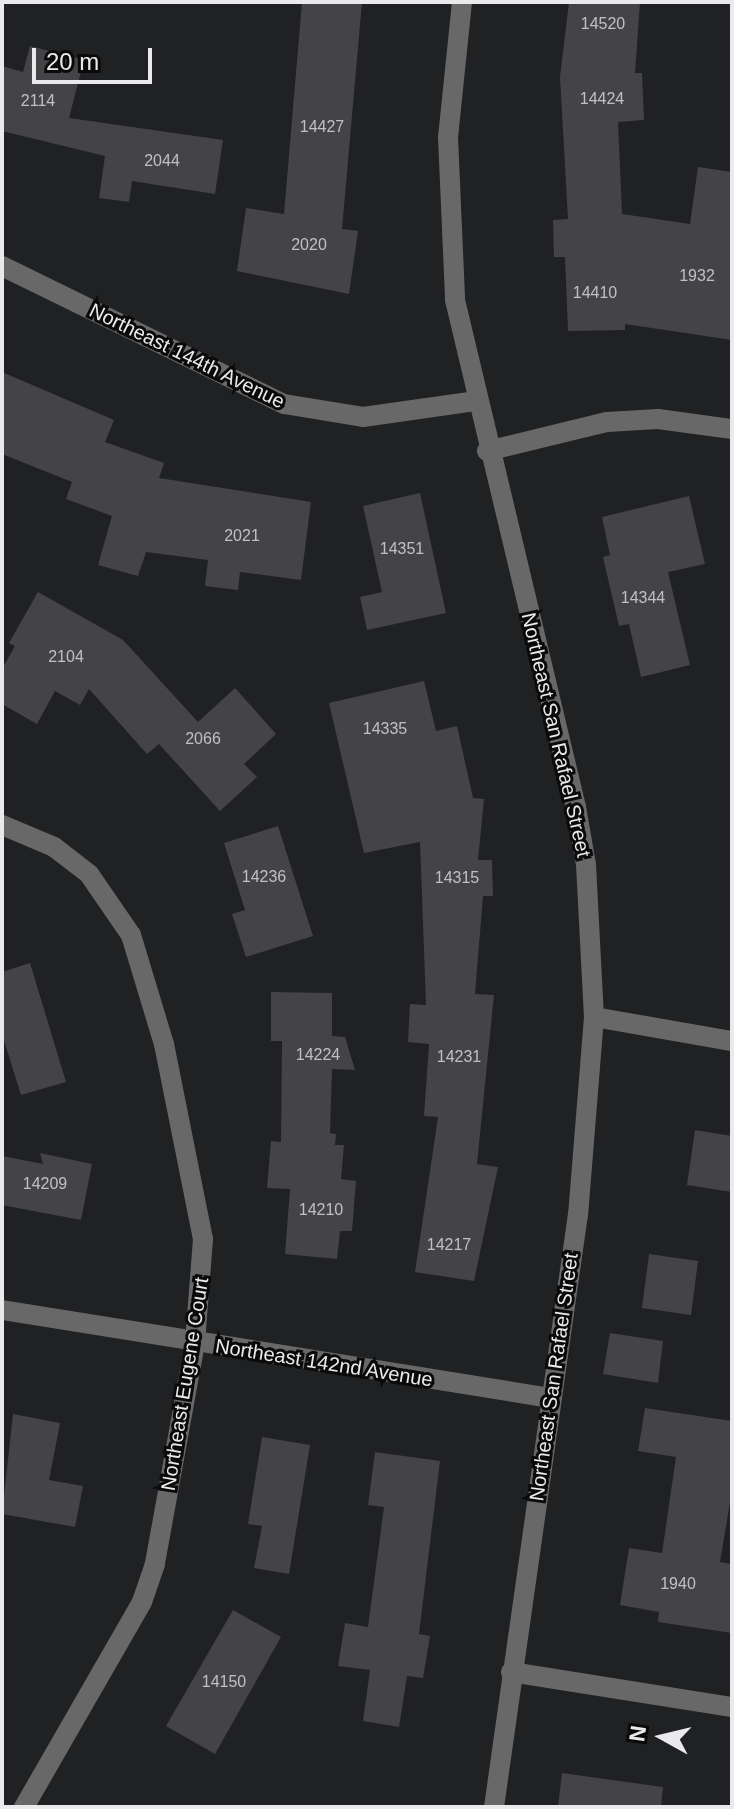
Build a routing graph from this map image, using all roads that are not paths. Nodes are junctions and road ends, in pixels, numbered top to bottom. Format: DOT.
graph roads {
  1 [pos="462,2"];
  2 [pos="2,266"];
  3 [pos="475,401"];
  4 [pos="732,429"];
  5 [pos="487,451"];
  6 [pos="2,825"];
  7 [pos="594,1017"];
  8 [pos="732,1041"];
  9 [pos="2,1310"];
  10 [pos="195,1343"];
  11 [pos="551,1398"];
  12 [pos="511,1672"];
  13 [pos="732,1707"];
  14 [pos="24,1807"];
  15 [pos="494,1807"];
  1 -- 3 [label="street, Northeast San Rafael Street"];
  2 -- 3 [label="street, Northeast 144th Avenue"];
  3 -- 5 [label="street, Northeast San Rafael Street"];
  4 -- 5 [label="street"];
  5 -- 7 [label="street, Northeast San Rafael Street"];
  6 -- 10 [label="street, Northeast Eugene Court"];
  7 -- 8 [label="street"];
  7 -- 11 [label="street, Northeast San Rafael Street"];
  9 -- 10 [label="street, Northeast 142nd Avenue"];
  10 -- 11 [label="street, Northeast 142nd Avenue"];
  10 -- 14 [label="street, Northeast Eugene Court"];
  11 -- 12 [label="street, Northeast San Rafael Street"];
  12 -- 13 [label="street"];
  12 -- 15 [label="street, Northeast San Rafael Street"];
}
